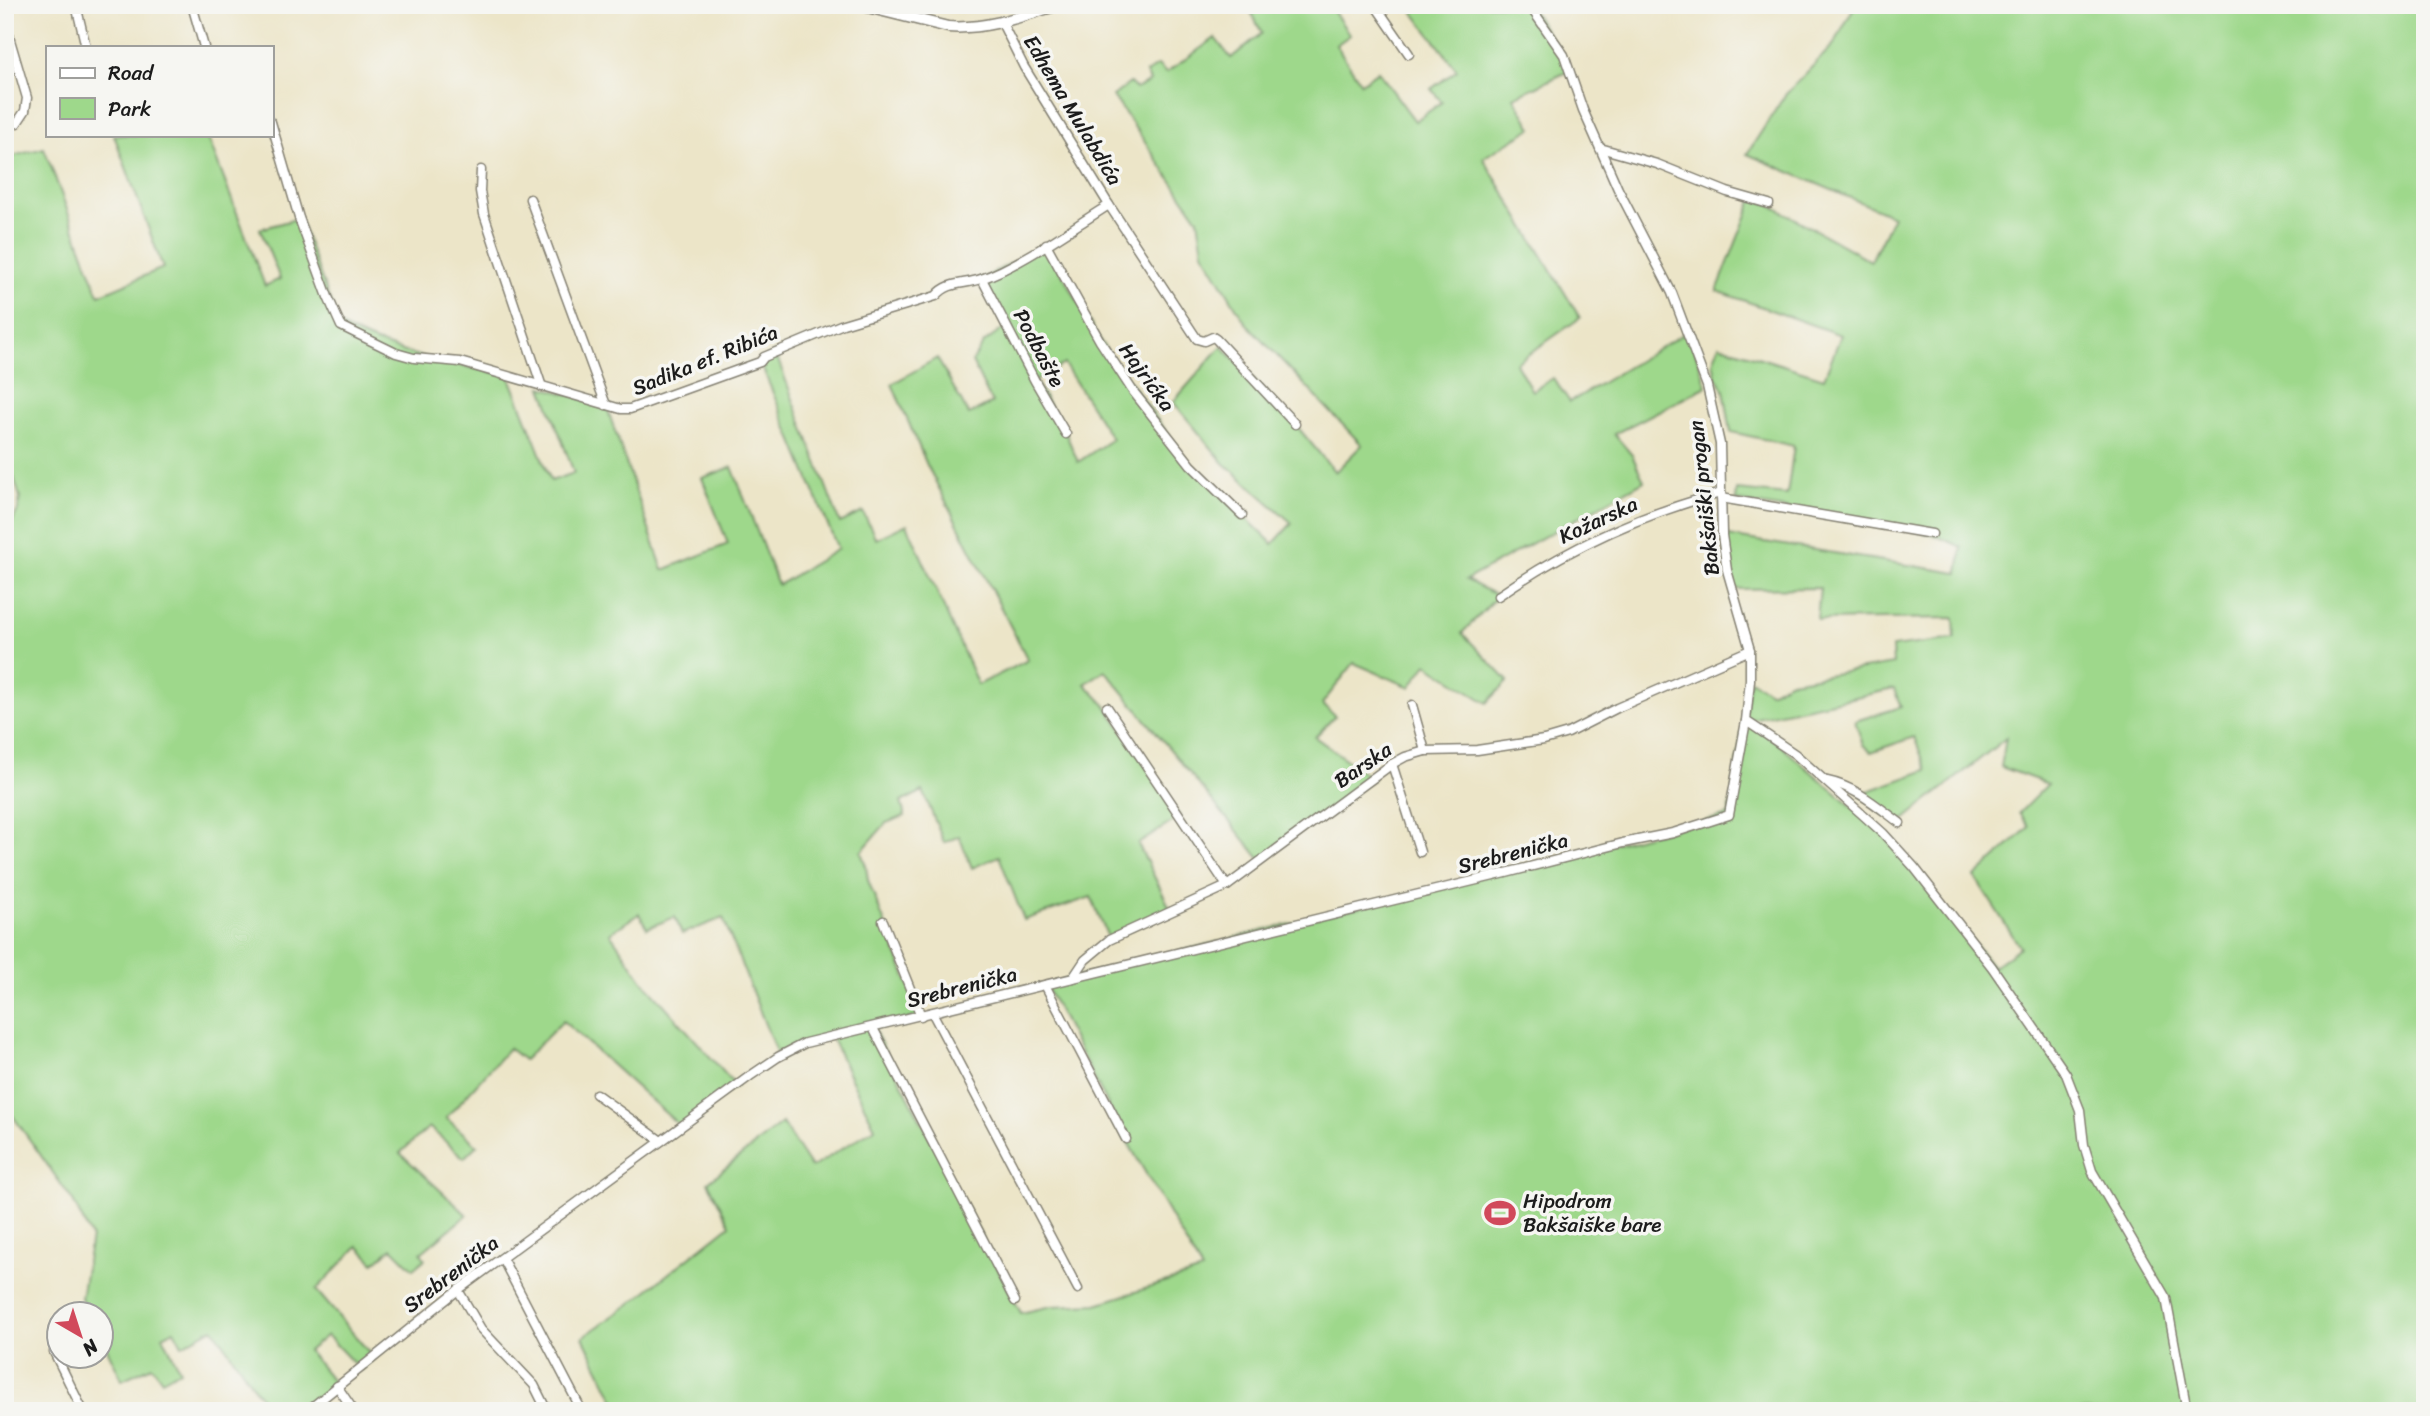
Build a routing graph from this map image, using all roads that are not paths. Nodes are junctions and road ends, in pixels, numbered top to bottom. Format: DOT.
graph roads {
  1 [pos="76,5"];
  2 [pos="192,5"];
  3 [pos="859,5"];
  4 [pos="1058,5"];
  5 [pos="1375,5"];
  6 [pos="1529,5"];
  7 [pos="1001,21"];
  8 [pos="5,23"];
  9 [pos="86,46"];
  10 [pos="204,46"];
  11 [pos="1409,54"];
  12 [pos="17,123"];
  13 [pos="273,129"];
  14 [pos="1600,148"];
  15 [pos="481,170"];
  16 [pos="530,199"];
  17 [pos="1769,204"];
  18 [pos="1109,205"];
  19 [pos="1098,212"];
  20 [pos="1046,244"];
  21 [pos="982,279"];
  22 [pos="542,387"];
  23 [pos="606,405"];
  24 [pos="1295,424"];
  25 [pos="1066,434"];
  26 [pos="1721,496"];
  27 [pos="1242,514"];
  28 [pos="1932,534"];
  29 [pos="1498,596"];
  30 [pos="1751,650"];
  31 [pos="1412,705"];
  32 [pos="1107,707"];
  33 [pos="1746,721"];
  34 [pos="1425,751"];
  35 [pos="1392,764"];
  36 [pos="1824,780"];
  37 [pos="1729,815"];
  38 [pos="1900,823"];
  39 [pos="1420,852"];
  40 [pos="1227,886"];
  41 [pos="883,921"];
  42 [pos="1073,978"];
  43 [pos="1045,985"];
  44 [pos="933,1014"];
  45 [pos="921,1016"];
  46 [pos="873,1028"];
  47 [pos="596,1094"];
  48 [pos="1126,1139"];
  49 [pos="662,1141"];
  50 [pos="502,1258"];
  51 [pos="1078,1289"];
  52 [pos="458,1290"];
  53 [pos="1015,1301"];
  54 [pos="63,1370"];
  55 [pos="337,1386"];
  56 [pos="83,1411"];
  57 [pos="307,1411"];
  58 [pos="354,1411"];
  59 [pos="547,1411"];
  60 [pos="582,1411"];
  61 [pos="2187,1411"];
  1 -- 9 [label="street"];
  2 -- 10 [label="street"];
  3 -- 7 [label="street"];
  4 -- 7 [label="street"];
  5 -- 11 [label="street"];
  6 -- 14 [label="street, Bakšaiški progan"];
  7 -- 18 [label="street, Edhema Mulabdića"];
  8 -- 12 [label="street"];
  13 -- 22 [label="street, Sadika ef. Ribića"];
  14 -- 17 [label="street"];
  14 -- 26 [label="street, Bakšaiški progan"];
  15 -- 22 [label="street"];
  16 -- 23 [label="street"];
  18 -- 19 [label="street, Edhema Mulabdića"];
  18 -- 24 [label="street"];
  19 -- 20 [label="street, Sadika ef. Ribića"];
  20 -- 21 [label="street, Sadika ef. Ribića"];
  20 -- 27 [label="street, Hajrićka"];
  21 -- 23 [label="street, Sadika ef. Ribića"];
  21 -- 25 [label="street, Podbašte"];
  22 -- 23 [label="street, Sadika ef. Ribića"];
  26 -- 28 [label="street"];
  26 -- 29 [label="street, Kožarska"];
  26 -- 30 [label="street, Bakšaiški progan"];
  30 -- 33 [label="street, Bakšaiški progan"];
  30 -- 34 [label="street, Barska"];
  31 -- 34 [label="street"];
  32 -- 40 [label="street"];
  33 -- 36 [label="street"];
  33 -- 37 [label="street, Bakšaiški progan"];
  34 -- 35 [label="street, Barska"];
  35 -- 39 [label="street"];
  35 -- 40 [label="street, Barska"];
  36 -- 38 [label="street"];
  36 -- 61 [label="street"];
  37 -- 42 [label="street, Srebrenička"];
  40 -- 42 [label="street, Barska"];
  41 -- 45 [label="street"];
  42 -- 43 [label="street, Srebrenička"];
  43 -- 44 [label="street, Srebrenička"];
  43 -- 48 [label="street"];
  44 -- 45 [label="street, Srebrenička"];
  44 -- 51 [label="street"];
  45 -- 46 [label="street, Srebrenička"];
  46 -- 49 [label="street, Srebrenička"];
  46 -- 53 [label="street"];
  47 -- 49 [label="street"];
  49 -- 50 [label="street, Srebrenička"];
  50 -- 52 [label="street, Srebrenička"];
  50 -- 60 [label="street"];
  52 -- 55 [label="street, Srebrenička"];
  52 -- 59 [label="street"];
  54 -- 56 [label="street"];
  55 -- 57 [label="street, Srebrenička"];
  55 -- 58 [label="street"];
}
